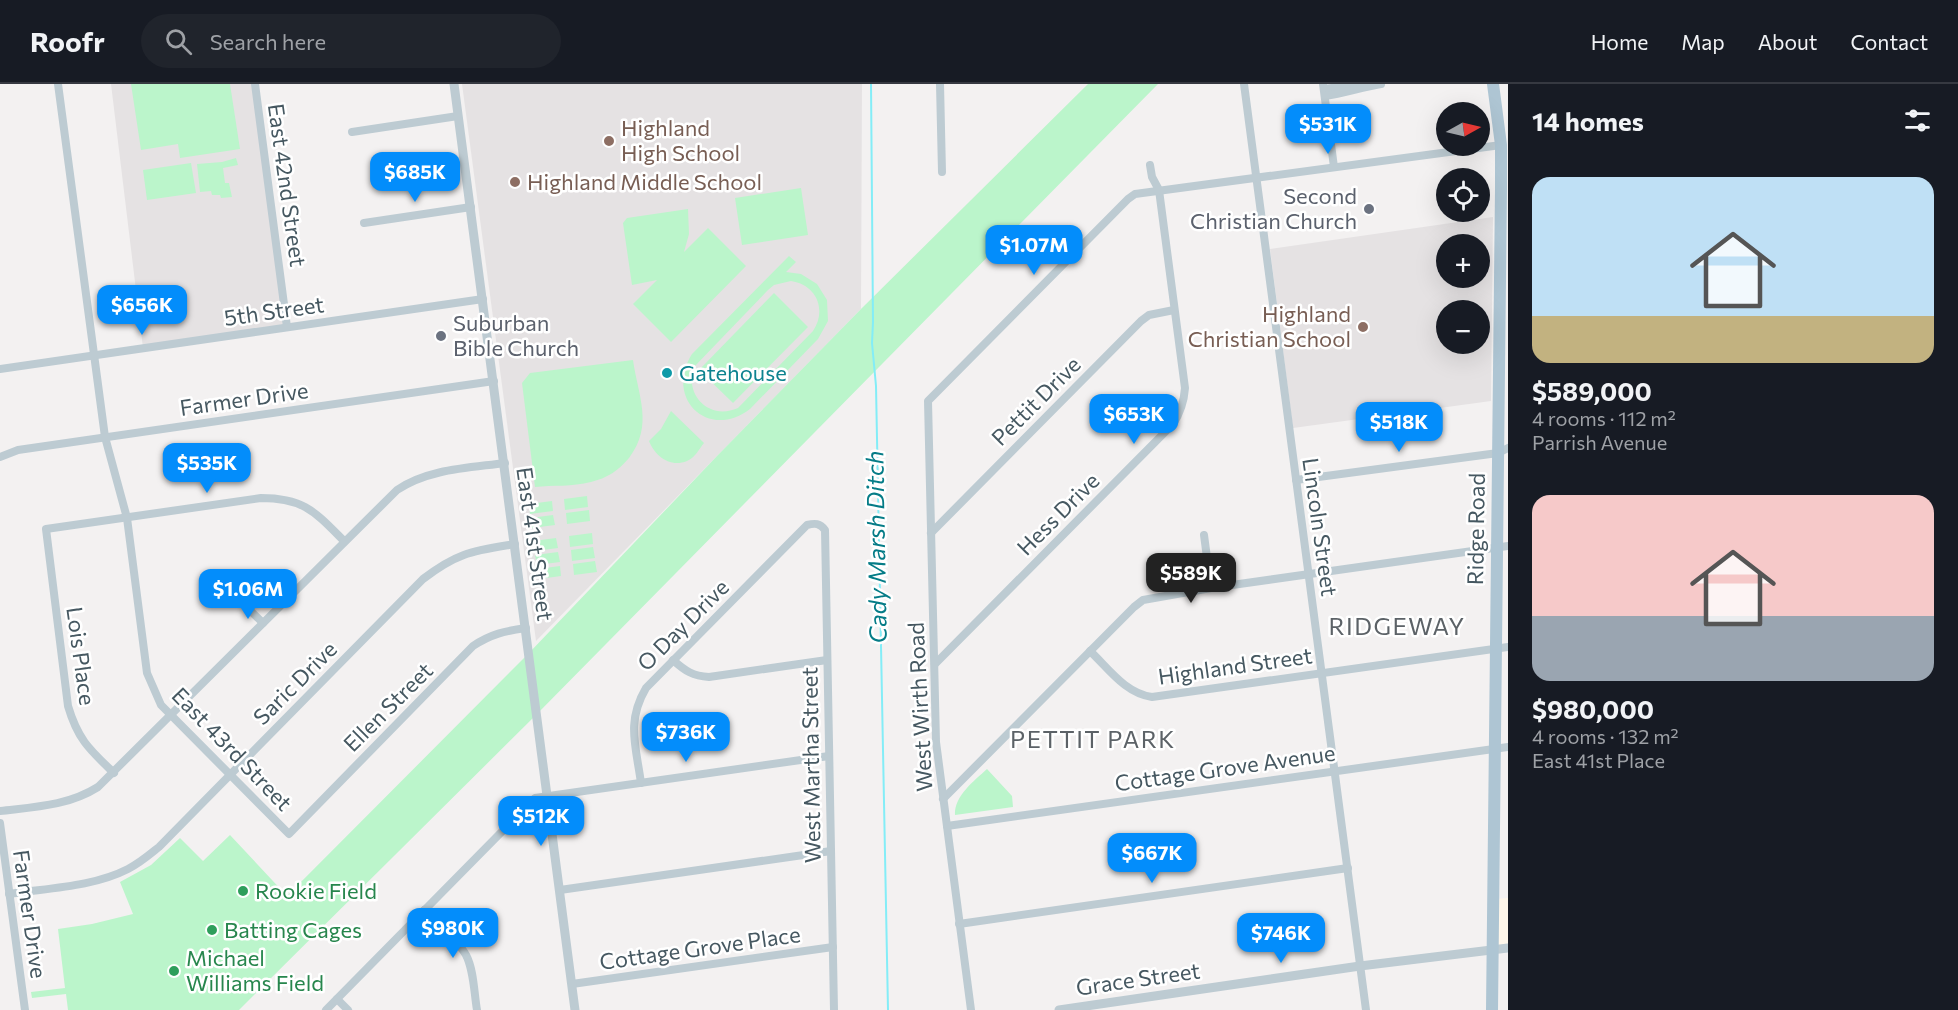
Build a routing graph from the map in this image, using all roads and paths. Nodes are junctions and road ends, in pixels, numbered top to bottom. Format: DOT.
graph roads {
  1 [pos="58,84"];
  2 [pos="255,84"];
  3 [pos="454,84"];
  4 [pos="940,84"];
  5 [pos="1244,84"];
  6 [pos="1381,84"];
  7 [pos="1493,84"];
  8 [pos="1324,90"];
  9 [pos="458,116"];
  10 [pos="352,132"];
  11 [pos="1504,145"];
  12 [pos="1150,165"];
  13 [pos="1334,167"];
  14 [pos="942,172"];
  15 [pos="1256,177"];
  16 [pos="1159,190"];
  17 [pos="471,207"];
  18 [pos="363,223"];
  19 [pos="483,299"];
  20 [pos="1174,310"];
  21 [pos="287,327"];
  22 [pos="1504,348"];
  23 [pos="94,355"];
  24 [pos="0,369"];
  25 [pos="494,381"];
  26 [pos="105,437"];
  27 [pos="1503,451"];
  28 [pos="0,457"];
  29 [pos="504,463"];
  30 [pos="1296,480"];
  31 [pos="127,518"];
  32 [pos="817,524"];
  33 [pos="931,532"];
  34 [pos="1204,535"];
  35 [pos="345,541"];
  36 [pos="515,544"];
  37 [pos="1502,547"];
  38 [pos="1309,574"];
  39 [pos="1211,588"];
  40 [pos="230,591"];
  41 [pos="263,623"];
  42 [pos="526,628"];
  43 [pos="1502,647"];
  44 [pos="1090,651"];
  45 [pos="673,660"];
  46 [pos="827,660"];
  47 [pos="935,664"];
  48 [pos="1321,673"];
  49 [pos="171,716"];
  50 [pos="1508,747"];
  51 [pos="1495,748"];
  52 [pos="829,756"];
  53 [pos="1334,770"];
  54 [pos="114,773"];
  55 [pos="229,774"];
  56 [pos="641,783"];
  57 [pos="547,796"];
  58 [pos="943,799"];
  59 [pos="0,811"];
  60 [pos="0,824"];
  61 [pos="947,826"];
  62 [pos="289,834"];
  63 [pos="831,852"];
  64 [pos="1348,868"];
  65 [pos="560,890"];
  66 [pos="9,894"];
  67 [pos="424,910"];
  68 [pos="959,924"];
  69 [pos="833,947"];
  70 [pos="1508,948"];
  71 [pos="1492,950"];
  72 [pos="1360,966"];
  73 [pos="572,984"];
  74 [pos="337,999"];
  75 [pos="1116,1006"];
  76 [pos="25,1010"];
  77 [pos="326,1010"];
  78 [pos="348,1010"];
  79 [pos="477,1010"];
  80 [pos="575,1010"];
  81 [pos="834,1010"];
  82 [pos="971,1010"];
  83 [pos="1059,1010"];
  84 [pos="1366,1010"];
  85 [pos="1492,1010"];
  1 -- 23 [label="street, East 43rd Street"];
  2 -- 21 [label="street, East 42nd Street"];
  3 -- 9 [label="street, East 41st Street"];
  4 -- 14 [label="street"];
  5 -- 15 [label="street, Lincoln Street"];
  6 -- 8 [label="street"];
  7 -- 11 [label="main road, Ridge Road"];
  8 -- 13 [label="street"];
  9 -- 10 [label="street"];
  9 -- 17 [label="street, East 41st Street"];
  11 -- 13 [label="street"];
  11 -- 22 [label="main road, Ridge Road"];
  12 -- 16 [label="street, Hess Drive"];
  13 -- 15 [label="street"];
  15 -- 16 [label="street"];
  15 -- 30 [label="street, Lincoln Street"];
  16 -- 20 [label="street, Hess Drive"];
  16 -- 33 [label="street, West Wirth Road"];
  17 -- 18 [label="street"];
  17 -- 19 [label="street, East 41st Street"];
  19 -- 21 [label="street, 5th Street"];
  19 -- 25 [label="street, East 41st Street"];
  20 -- 33 [label="street, Pettit Drive"];
  20 -- 47 [label="street, Hess Drive"];
  21 -- 23 [label="street, 5th Street"];
  22 -- 27 [label="main road, Ridge Road"];
  23 -- 24 [label="street, 5th Street"];
  23 -- 26 [label="street, East 43rd Street"];
  25 -- 26 [label="street, Farmer Drive"];
  25 -- 29 [label="street, East 41st Street"];
  26 -- 28 [label="street, Farmer Drive"];
  26 -- 31 [label="street, East 43rd Street"];
  27 -- 30 [label="street"];
  27 -- 37 [label="main road, Ridge Road"];
  29 -- 35 [label="street"];
  29 -- 36 [label="street, East 41st Street"];
  30 -- 38 [label="street, Lincoln Street"];
  31 -- 35 [label="street"];
  31 -- 49 [label="street, East 43rd Street"];
  31 -- 54 [label="street, Lois Place"];
  32 -- 45 [label="street, O Day Drive"];
  32 -- 46 [label="street, West Martha Street"];
  33 -- 47 [label="street, West Wirth Road"];
  34 -- 39 [label="street"];
  35 -- 41 [label="street"];
  36 -- 42 [label="street, East 41st Street"];
  36 -- 55 [label="street, Saric Drive"];
  37 -- 38 [label="street"];
  37 -- 43 [label="main road, Ridge Road"];
  38 -- 39 [label="street"];
  38 -- 48 [label="street, Lincoln Street"];
  39 -- 44 [label="street"];
  40 -- 41 [label="street"];
  41 -- 49 [label="street"];
  42 -- 57 [label="street, East 41st Street"];
  42 -- 62 [label="street, Ellen Street"];
  43 -- 48 [label="street, Highland Street"];
  43 -- 51 [label="main road, Ridge Road"];
  44 -- 48 [label="street, Highland Street"];
  44 -- 58 [label="street"];
  45 -- 46 [label="street"];
  45 -- 56 [label="street, O Day Drive"];
  46 -- 52 [label="street, West Martha Street"];
  47 -- 58 [label="street, West Wirth Road"];
  48 -- 53 [label="street, Lincoln Street"];
  49 -- 54 [label="street"];
  49 -- 55 [label="street, East 43rd Street"];
  50 -- 51 [label="street, Cottage Grove Avenue"];
  51 -- 53 [label="street, Cottage Grove Avenue"];
  51 -- 71 [label="main road, Ridge Road"];
  52 -- 56 [label="street"];
  52 -- 63 [label="street, West Martha Street"];
  53 -- 61 [label="street, Cottage Grove Avenue"];
  53 -- 64 [label="street, Lincoln Street"];
  54 -- 59 [label="street"];
  55 -- 62 [label="street, East 43rd Street"];
  55 -- 66 [label="street, Saric Drive"];
  56 -- 57 [label="street"];
  57 -- 65 [label="street, East 41st Street"];
  57 -- 67 [label="street"];
  58 -- 61 [label="street, West Wirth Road"];
  60 -- 66 [label="street, Farmer Drive"];
  61 -- 68 [label="street, West Wirth Road"];
  63 -- 65 [label="street"];
  63 -- 69 [label="street, West Martha Street"];
  64 -- 68 [label="street"];
  64 -- 72 [label="street, Lincoln Street"];
  65 -- 73 [label="street, East 41st Street"];
  66 -- 76 [label="street, Farmer Drive"];
  67 -- 74 [label="street"];
  67 -- 79 [label="street"];
  68 -- 82 [label="street, West Wirth Road"];
  69 -- 73 [label="street, Cottage Grove Place"];
  69 -- 81 [label="street, West Martha Street"];
  70 -- 71 [label="street, Grace Street"];
  71 -- 72 [label="street, Grace Street"];
  71 -- 85 [label="main road, Ridge Road"];
  72 -- 75 [label="street, Grace Street"];
  72 -- 84 [label="street, Lincoln Street"];
  73 -- 80 [label="street, East 41st Street"];
  74 -- 77 [label="street"];
  74 -- 78 [label="street"];
  75 -- 83 [label="street, Grace Street"];
}
